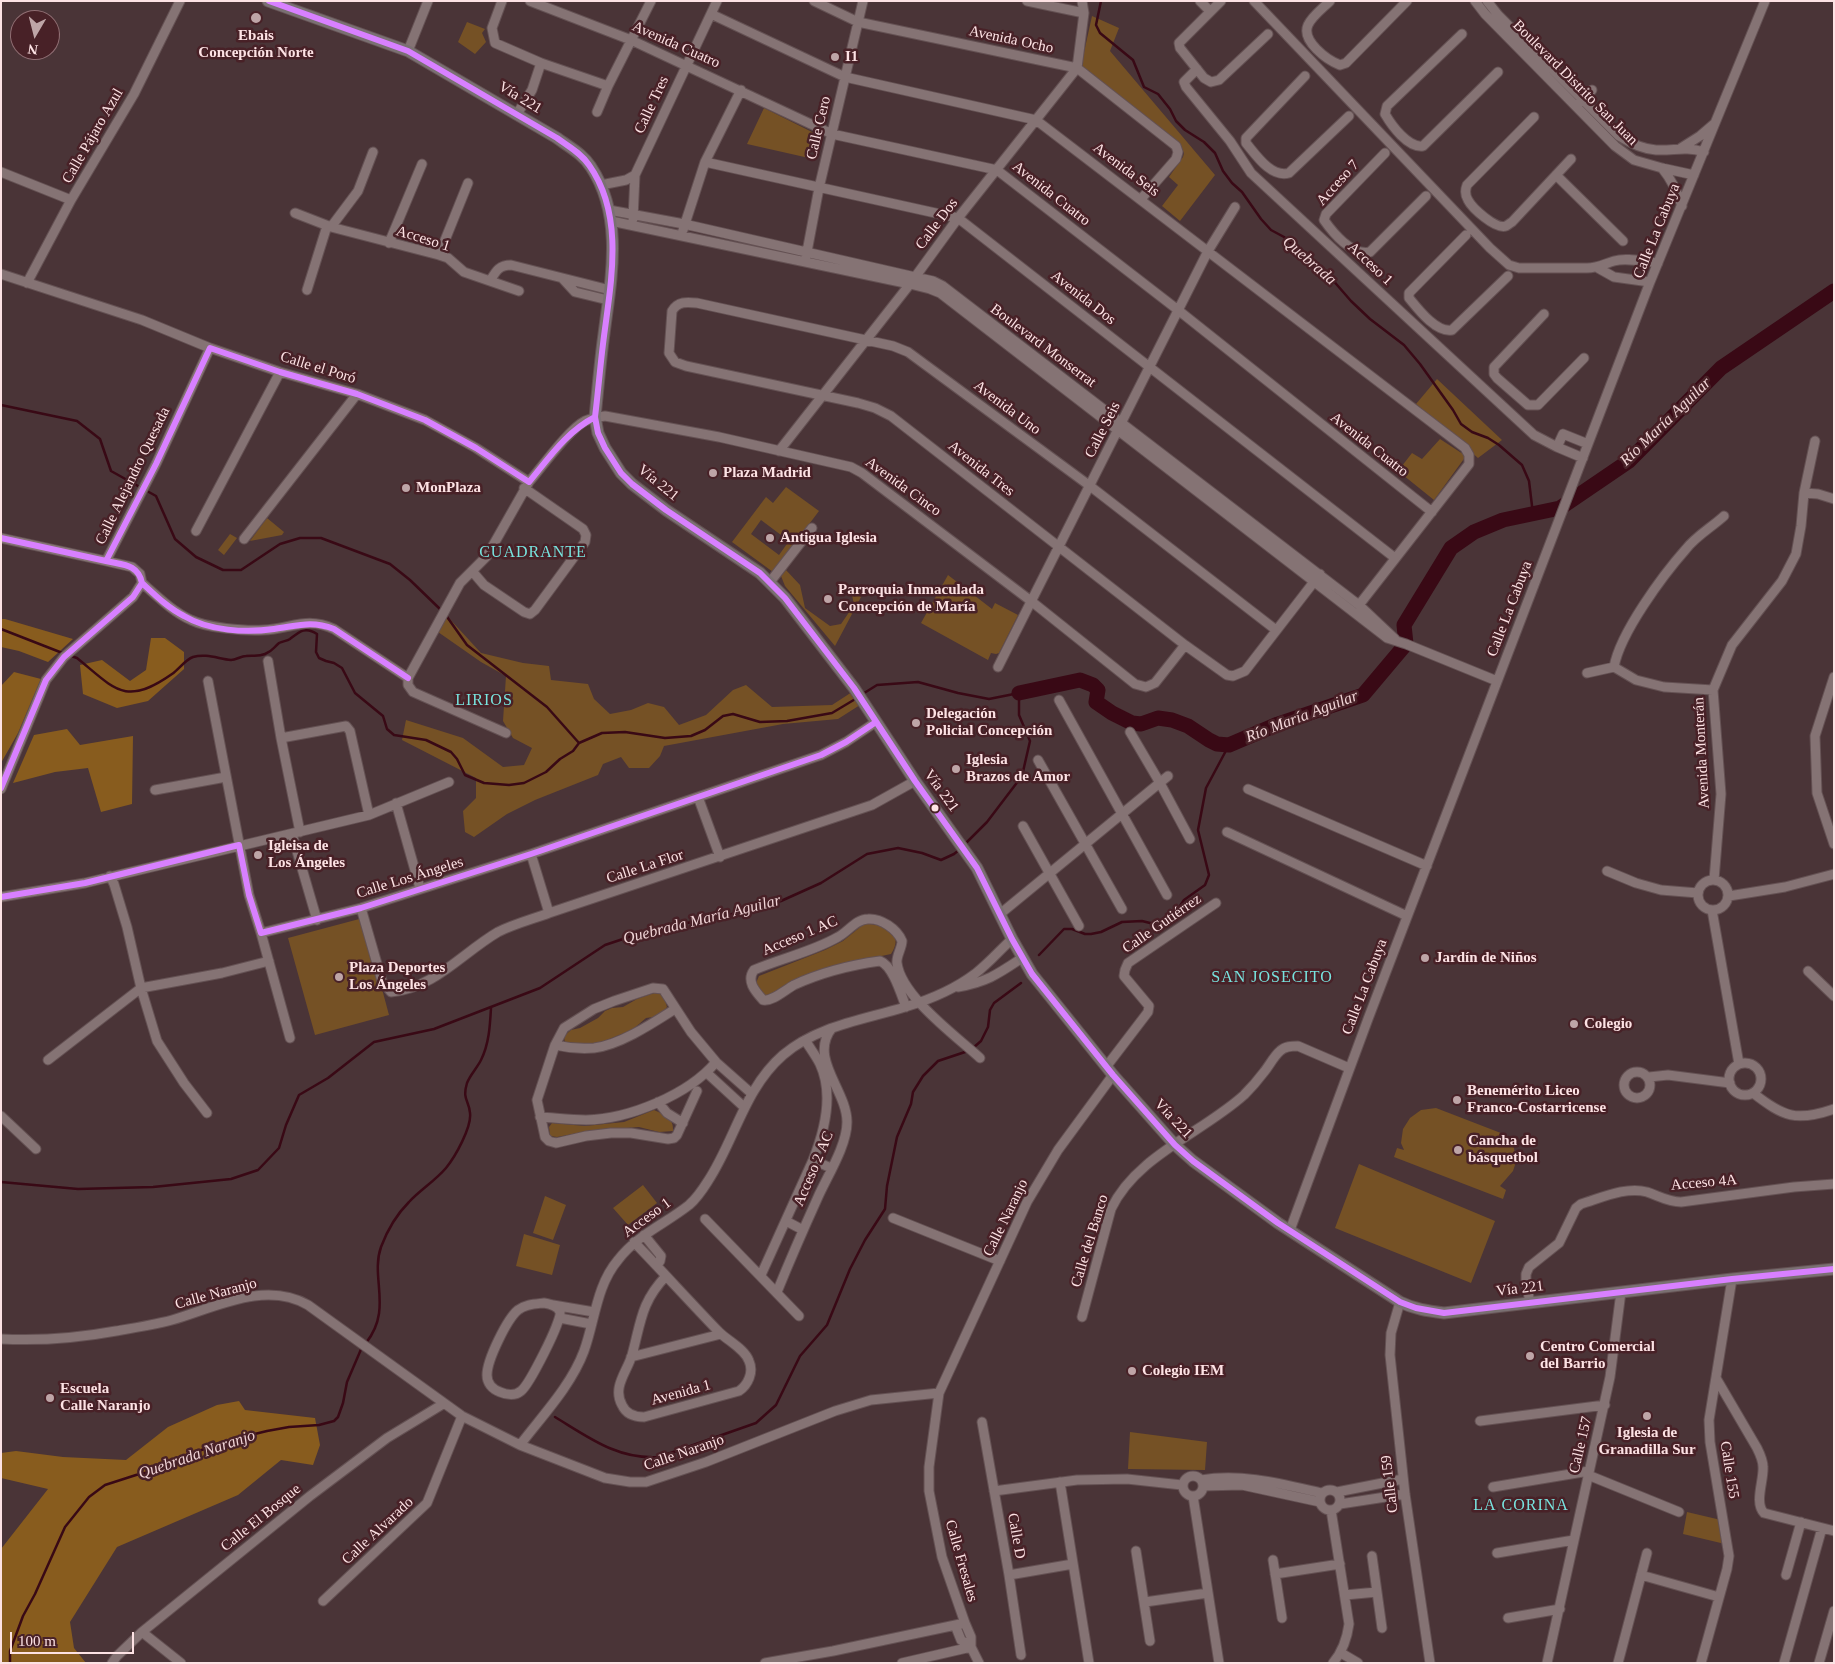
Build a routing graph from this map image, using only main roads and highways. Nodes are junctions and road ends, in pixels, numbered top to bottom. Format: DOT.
graph roads {
  1 [pos="268,1"];
  2 [pos="1834,1269"];
  1 -- 2 [label="main road, Vía 221"];
}
